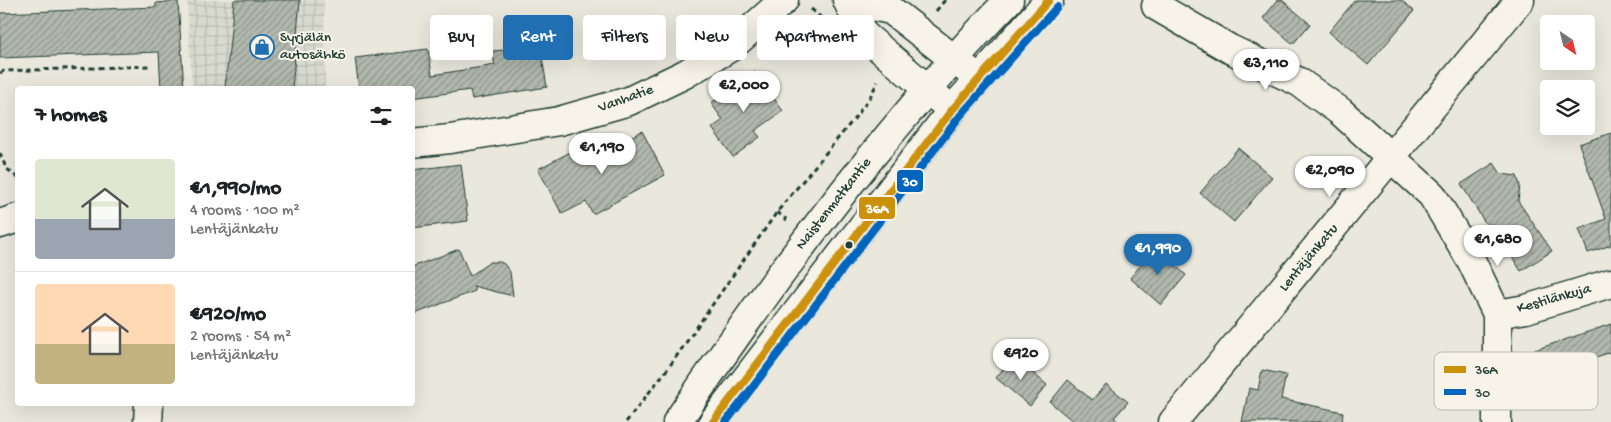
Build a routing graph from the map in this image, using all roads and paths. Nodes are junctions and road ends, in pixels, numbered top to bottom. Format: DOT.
graph roads {
  1 [pos="784,0"];
  2 [pos="848,0"];
  3 [pos="945,0"];
  4 [pos="1009,0"];
  5 [pos="1049,0"];
  6 [pos="1520,0"];
  7 [pos="1156,6"];
  8 [pos="919,32"];
  9 [pos="953,58"];
  10 [pos="893,61"];
  11 [pos="151,66"];
  12 [pos="0,73"];
  13 [pos="978,78"];
  14 [pos="926,89"];
  15 [pos="952,110"];
  16 [pos="415,143"];
  17 [pos="0,153"];
  18 [pos="1390,157"];
  19 [pos="15,176"];
  20 [pos="15,219"];
  21 [pos="0,224"];
  22 [pos="1611,283"];
  23 [pos="1497,314"];
  24 [pos="1497,352"];
  25 [pos="149,406"];
  26 [pos="148,422"];
  27 [pos="626,422"];
  28 [pos="677,422"];
  29 [pos="713,422"];
  30 [pos="1172,422"];
  1 -- 16 [label="street, Vanhatie"];
  2 -- 8 [label="street"];
  2 -- 10 [label="street"];
  3 -- 8 [label="path"];
  4 -- 9 [label="street, Naistenmatkantie"];
  5 -- 13 [label="street"];
  6 -- 18 [label="street, Lentäjänkatu"];
  7 -- 18 [label="street"];
  8 -- 9 [label="street"];
  9 -- 13 [label="street"];
  9 -- 14 [label="street, Naistenmatkantie"];
  10 -- 14 [label="street"];
  10 -- 27 [label="path"];
  11 -- 12 [label="path"];
  13 -- 15 [label="street"];
  14 -- 15 [label="street"];
  14 -- 28 [label="street, Naistenmatkantie"];
  15 -- 29 [label="street"];
  17 -- 19 [label="path"];
  18 -- 23 [label="street"];
  18 -- 30 [label="street, Lentäjänkatu"];
  20 -- 21 [label="street"];
  22 -- 23 [label="street, Kestilänkuja"];
  23 -- 24 [label="street"];
  25 -- 26 [label="street"];
}
